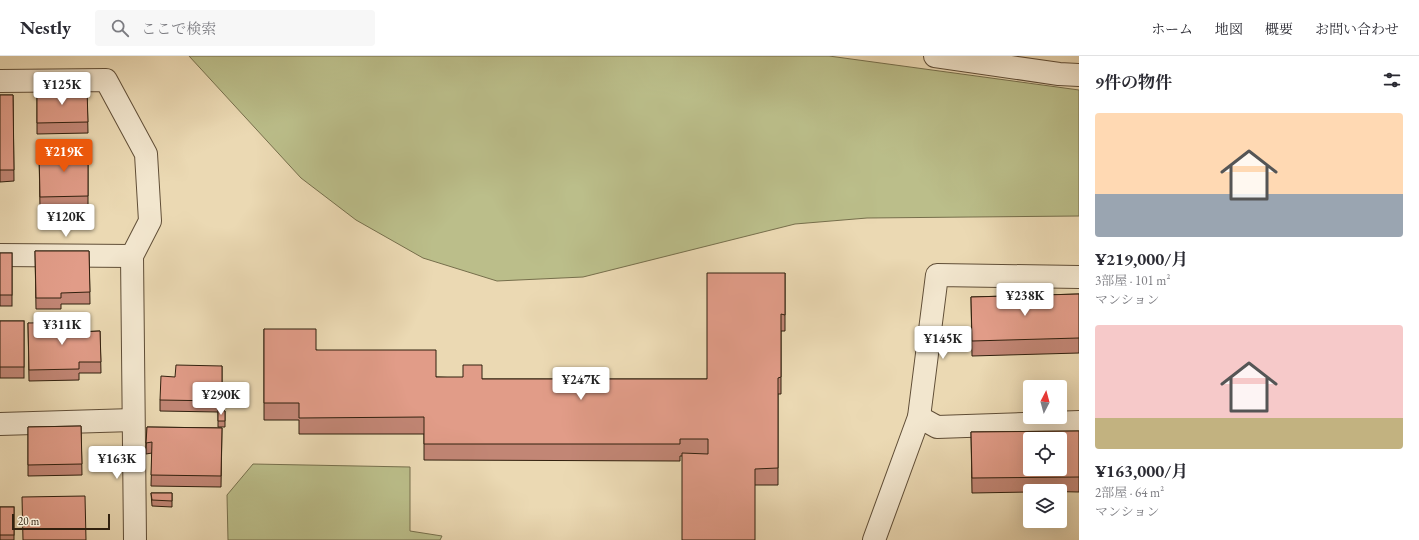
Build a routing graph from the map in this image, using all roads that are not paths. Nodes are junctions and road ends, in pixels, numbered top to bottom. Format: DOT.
graph roads {
  1 [pos="935,56"];
  2 [pos="1079,75"];
  3 [pos="0,81"];
  4 [pos="0,255"];
  5 [pos="132,256"];
  6 [pos="1079,277"];
  7 [pos="919,417"];
  8 [pos="133,420"];
  9 [pos="1079,422"];
  10 [pos="0,424"];
  11 [pos="135,540"];
  12 [pos="874,540"];
  1 -- 2 [label="street"];
  3 -- 5 [label="street"];
  4 -- 5 [label="street"];
  5 -- 8 [label="street"];
  6 -- 7 [label="street"];
  7 -- 9 [label="street"];
  7 -- 12 [label="street"];
  8 -- 10 [label="street"];
  8 -- 11 [label="street"];
}
